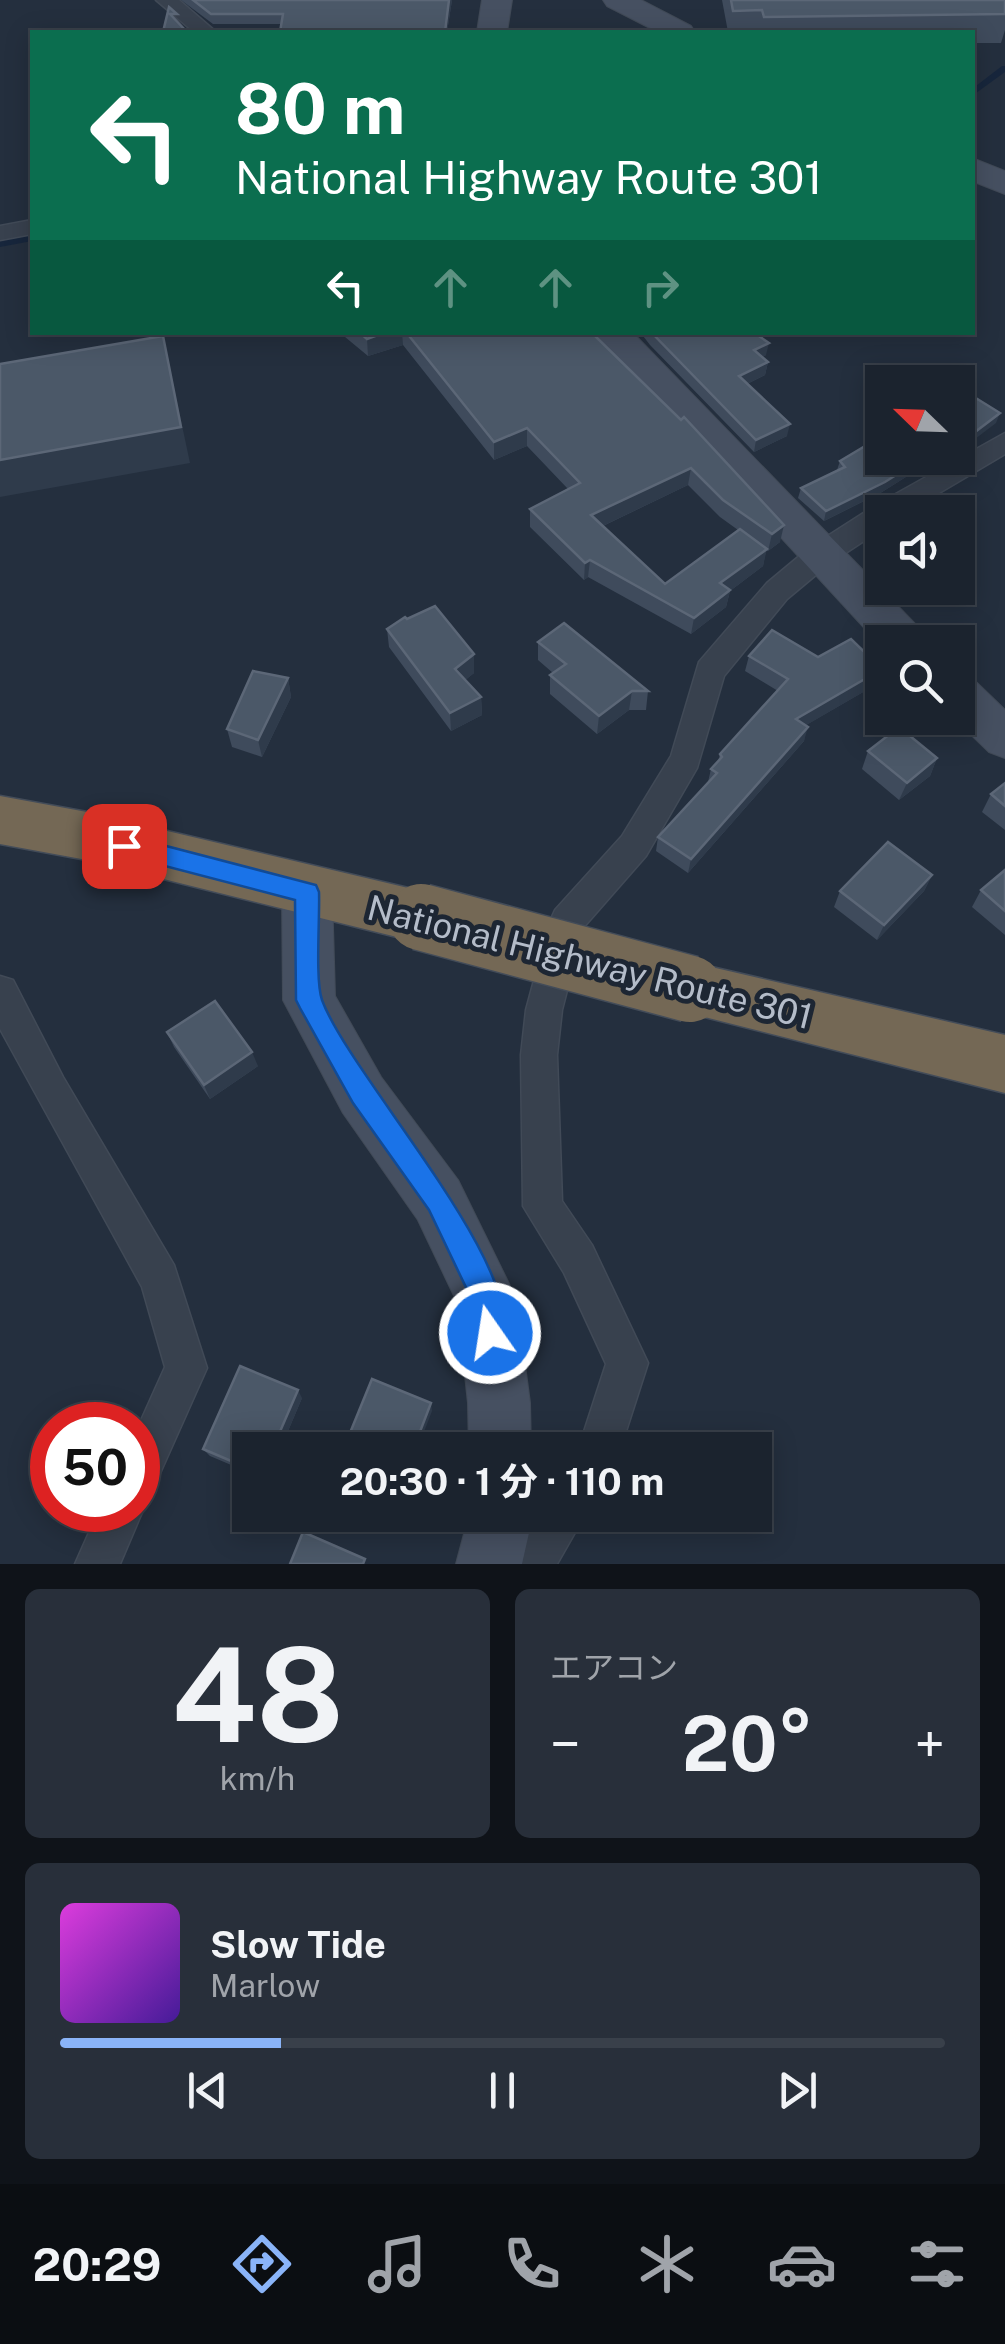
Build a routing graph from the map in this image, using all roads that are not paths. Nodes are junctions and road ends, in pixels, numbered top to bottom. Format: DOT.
graph roads {
  1 [pos="166,0"];
  2 [pos="497,0"];
  3 [pos="618,0"];
  4 [pos="204,30"];
  5 [pos="492,30"];
  6 [pos="676,30"];
  7 [pos="975,169"];
  8 [pos="1005,184"];
  9 [pos="30,227"];
  10 [pos="0,234"];
  11 [pos="613,335"];
  12 [pos="1005,442"];
  13 [pos="916,495"];
  14 [pos="865,526"];
  15 [pos="819,556"];
  16 [pos="888,625"];
  17 [pos="975,710"];
  18 [pos="1005,739"];
  19 [pos="0,820"];
  20 [pos="307,892"];
  21 [pos="0,992"];
  22 [pos="1005,1064"];
  23 [pos="160,1425"];
  24 [pos="500,1432"];
  25 [pos="605,1432"];
  26 [pos="111,1532"];
  27 [pos="497,1532"];
  28 [pos="552,1532"];
  29 [pos="96,1564"];
  30 [pos="489,1564"];
  31 [pos="531,1564"];
  1 -- 4 [label="street"];
  2 -- 5 [label="street"];
  3 -- 6 [label="street"];
  7 -- 8 [label="street"];
  9 -- 10 [label="street"];
  11 -- 15 [label="street"];
  12 -- 13 [label="street"];
  14 -- 15 [label="street"];
  15 -- 16 [label="street"];
  15 -- 25 [label="street"];
  17 -- 18 [label="street"];
  19 -- 20 [label="highway, National Highway Route 301"];
  20 -- 22 [label="highway, National Highway Route 301, bridge"];
  20 -- 24 [label="street"];
  21 -- 23 [label="street"];
  26 -- 29 [label="street"];
  27 -- 30 [label="street"];
  28 -- 31 [label="street"];
}
